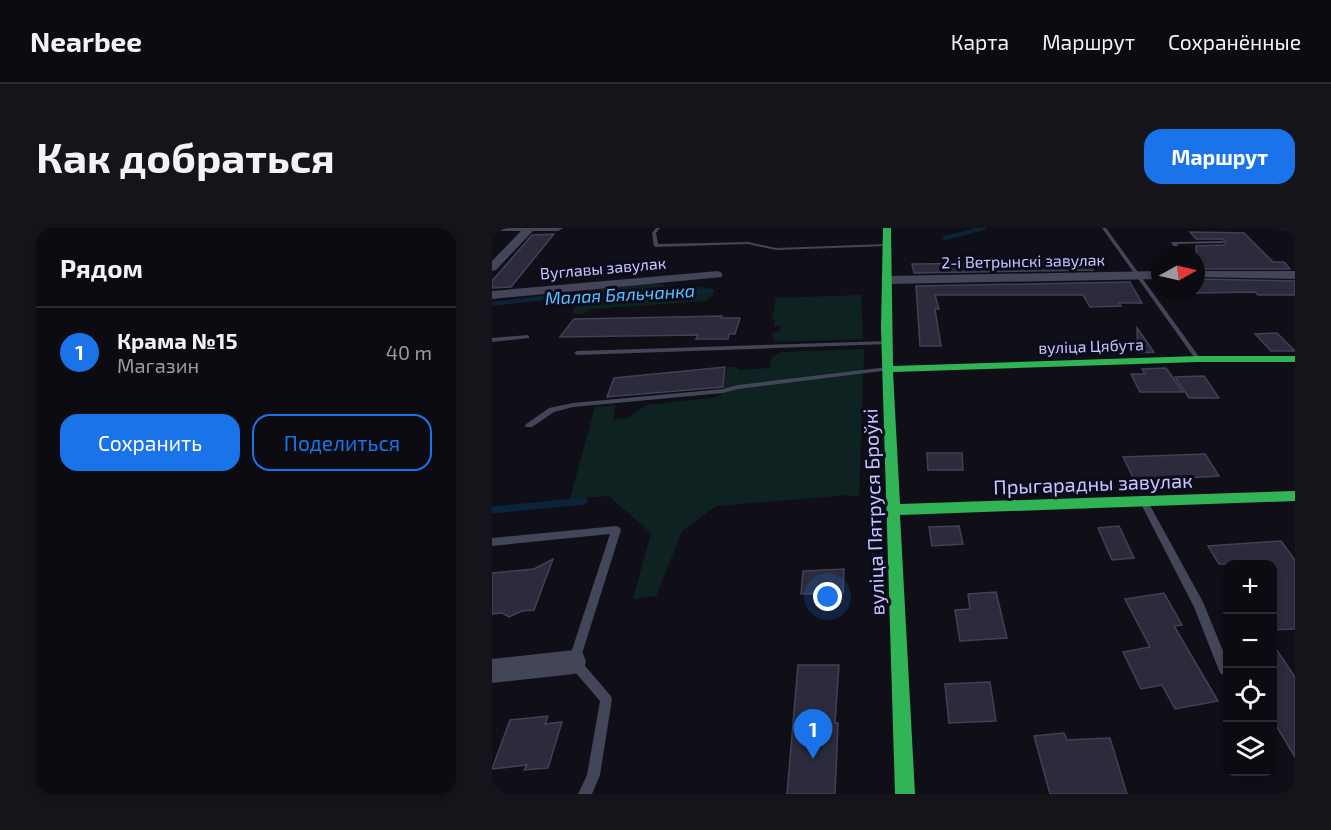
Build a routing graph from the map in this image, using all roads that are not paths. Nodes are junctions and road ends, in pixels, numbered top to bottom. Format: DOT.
graph roads {
  1 [pos="492,228"];
  2 [pos="530,228"];
  3 [pos="558,228"];
  4 [pos="658,228"];
  5 [pos="887,228"];
  6 [pos="1104,228"];
  7 [pos="1222,242"];
  8 [pos="887,245"];
  9 [pos="1176,246"];
  10 [pos="492,268"];
  11 [pos="1205,273"];
  12 [pos="718,275"];
  13 [pos="1137,275"];
  14 [pos="1151,275"];
  15 [pos="1295,275"];
  16 [pos="887,279"];
  17 [pos="492,295"];
  18 [pos="527,337"];
  19 [pos="492,340"];
  20 [pos="888,344"];
  21 [pos="577,353"];
  22 [pos="1198,358"];
  23 [pos="1295,359"];
  24 [pos="888,369"];
  25 [pos="529,425"];
  26 [pos="1295,496"];
  27 [pos="1144,502"];
  28 [pos="893,510"];
  29 [pos="492,542"];
  30 [pos="574,662"];
  31 [pos="1224,668"];
  32 [pos="492,671"];
  33 [pos="585,794"];
  34 [pos="905,794"];
  1 -- 2 [label="street"];
  2 -- 3 [label="street"];
  2 -- 10 [label="street"];
  4 -- 8 [label="lane"];
  5 -- 8 [label="street, вуліца Пятруся Броўкі"];
  6 -- 13 [label="lane"];
  7 -- 9 [label="lane"];
  8 -- 16 [label="street, вуліца Пятруся Броўкі"];
  11 -- 15 [label="street"];
  12 -- 17 [label="street, Вуглавы завулак"];
  13 -- 14 [label="street, 2-і Ветрынскі завулак"];
  13 -- 16 [label="street, 2-і Ветрынскі завулак"];
  13 -- 22 [label="lane"];
  16 -- 20 [label="street, вуліца Пятруся Броўкі"];
  18 -- 19 [label="lane"];
  20 -- 21 [label="lane"];
  20 -- 24 [label="street, вуліца Пятруся Броўкі"];
  22 -- 23 [label="street, вуліца Цябута"];
  22 -- 24 [label="street, вуліца Цябута"];
  24 -- 25 [label="lane"];
  24 -- 28 [label="street, вуліца Пятруся Броўкі"];
  26 -- 27 [label="street, Прыгарадны завулак"];
  27 -- 28 [label="street, Прыгарадны завулак"];
  27 -- 31 [label="lane"];
  28 -- 34 [label="street, вуліца Пятруся Броўкі"];
  29 -- 30 [label="lane"];
  30 -- 32 [label="street"];
  30 -- 33 [label="lane"];
}
